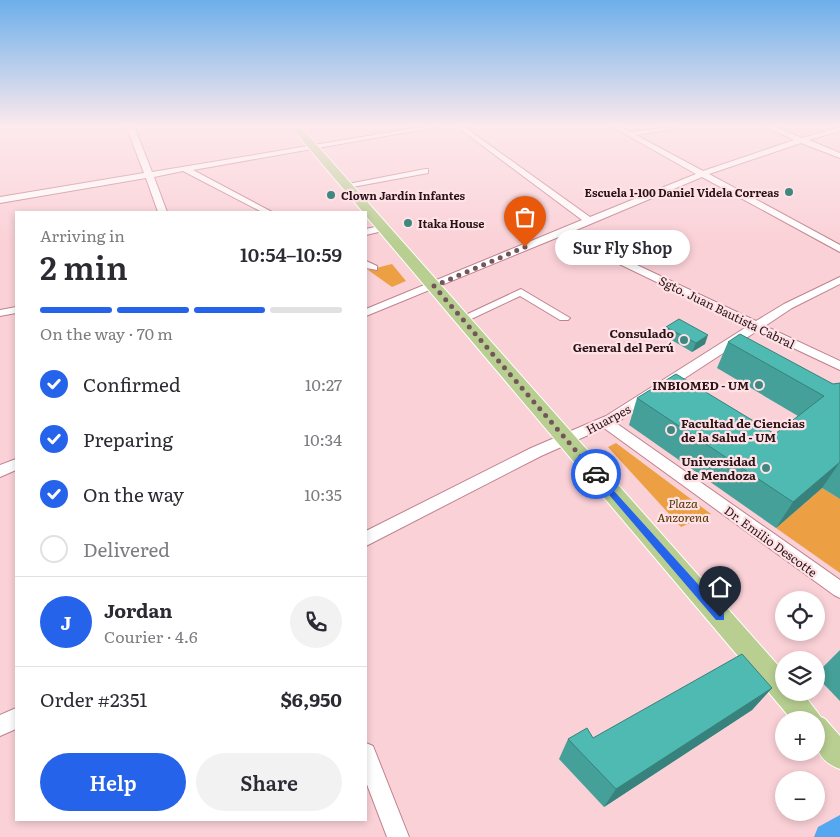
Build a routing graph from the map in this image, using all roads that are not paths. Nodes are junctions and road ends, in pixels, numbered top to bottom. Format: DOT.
graph roads {
  1 [pos="145,165"];
  2 [pos="203,165"];
  3 [pos="330,165"];
  4 [pos="513,165"];
  5 [pos="686,165"];
  6 [pos="728,165"];
  7 [pos="185,168"];
  8 [pos="425,171"];
  9 [pos="703,174"];
  10 [pos="149,175"];
  11 [pos="347,185"];
  12 [pos="0,200"];
  13 [pos="163,211"];
  14 [pos="266,211"];
  15 [pos="588,220"];
  16 [pos="384,228"];
  17 [pos="367,232"];
  18 [pos="560,232"];
  19 [pos="840,249"];
  20 [pos="840,280"];
  21 [pos="434,286"];
  22 [pos="15,310"];
  23 [pos="0,313"];
  24 [pos="367,313"];
  25 [pos="564,318"];
  26 [pos="462,319"];
  27 [pos="758,326"];
  28 [pos="840,366"];
  29 [pos="605,422"];
  30 [pos="566,439"];
  31 [pos="15,464"];
  32 [pos="0,471"];
  33 [pos="367,538"];
  34 [pos="840,590"];
  35 [pos="775,682"];
  36 [pos="792,701"];
  37 [pos="801,711"];
  38 [pos="15,718"];
  39 [pos="0,726"];
  40 [pos="825,738"];
  41 [pos="367,756"];
  42 [pos="840,756"];
  43 [pos="398,837"];
  1 -- 10 [label="street"];
  2 -- 7 [label="street"];
  3 -- 11 [label="main road"];
  4 -- 15 [label="street"];
  5 -- 9 [label="street"];
  6 -- 9 [label="street"];
  7 -- 10 [label="street"];
  7 -- 14 [label="street"];
  8 -- 11 [label="street"];
  9 -- 15 [label="street"];
  9 -- 19 [label="street"];
  10 -- 12 [label="street"];
  10 -- 13 [label="street"];
  11 -- 16 [label="main road"];
  15 -- 18 [label="street"];
  16 -- 17 [label="street"];
  16 -- 21 [label="main road"];
  18 -- 21 [label="street"];
  18 -- 27 [label="street, Sgto. Juan Bautista Cabral"];
  20 -- 27 [label="street, Huarpes"];
  21 -- 24 [label="street"];
  21 -- 26 [label="main road"];
  22 -- 23 [label="street"];
  25 -- 26 [label="street"];
  26 -- 30 [label="main road"];
  27 -- 28 [label="street, Sgto. Juan Bautista Cabral"];
  27 -- 29 [label="street, Huarpes"];
  29 -- 30 [label="street, Huarpes"];
  29 -- 34 [label="street, Dr. Emilio Descotte"];
  30 -- 33 [label="street, Huarpes"];
  30 -- 35 [label="main road"];
  31 -- 32 [label="street"];
  36 -- 37 [label="main road"];
  38 -- 39 [label="street"];
  40 -- 42 [label="main road"];
  41 -- 43 [label="street"];
}
